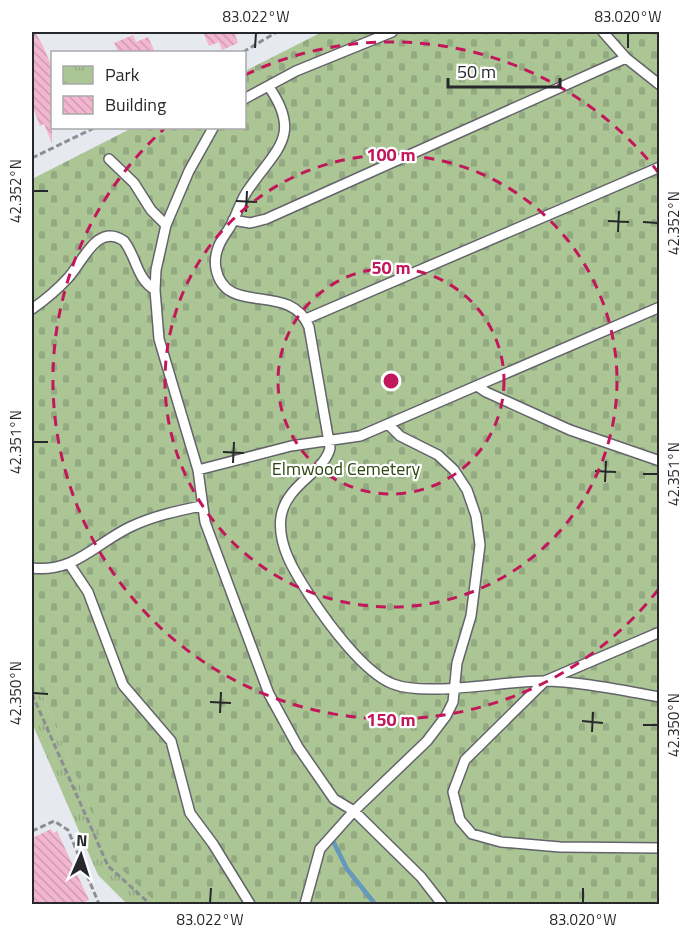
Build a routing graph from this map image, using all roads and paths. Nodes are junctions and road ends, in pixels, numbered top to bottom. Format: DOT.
graph roads {
  1 [pos="277,32"];
  2 [pos="392,32"];
  3 [pos="603,32"];
  4 [pos="245,51"];
  5 [pos="626,58"];
  6 [pos="660,85"];
  7 [pos="269,87"];
  8 [pos="246,98"];
  9 [pos="92,129"];
  10 [pos="212,129"];
  11 [pos="32,158"];
  12 [pos="109,159"];
  13 [pos="660,167"];
  14 [pos="233,220"];
  15 [pos="166,225"];
  16 [pos="155,290"];
  17 [pos="660,307"];
  18 [pos="32,309"];
  19 [pos="306,319"];
  20 [pos="477,386"];
  21 [pos="389,425"];
  22 [pos="329,440"];
  23 [pos="660,461"];
  24 [pos="198,470"];
  25 [pos="201,506"];
  26 [pos="70,565"];
  27 [pos="32,568"];
  28 [pos="660,632"];
  29 [pos="545,681"];
  30 [pos="456,687"];
  31 [pos="32,693"];
  32 [pos="660,697"];
  33 [pos="354,810"];
  34 [pos="32,831"];
  35 [pos="660,848"];
  36 [pos="99,904"];
  37 [pos="150,904"];
  38 [pos="250,904"];
  39 [pos="305,904"];
  40 [pos="442,904"];
  1 -- 4 [label="path"];
  2 -- 7 [label="lane"];
  3 -- 5 [label="lane"];
  5 -- 6 [label="lane"];
  5 -- 14 [label="lane"];
  7 -- 8 [label="lane"];
  7 -- 14 [label="lane"];
  9 -- 11 [label="path"];
  10 -- 15 [label="lane"];
  12 -- 15 [label="lane"];
  13 -- 19 [label="lane"];
  14 -- 19 [label="lane"];
  15 -- 16 [label="lane"];
  16 -- 18 [label="lane"];
  16 -- 24 [label="lane"];
  17 -- 20 [label="lane"];
  19 -- 22 [label="lane"];
  20 -- 21 [label="lane"];
  20 -- 23 [label="lane"];
  21 -- 22 [label="lane"];
  21 -- 30 [label="lane"];
  22 -- 24 [label="lane"];
  22 -- 30 [label="lane"];
  24 -- 25 [label="lane"];
  25 -- 26 [label="lane"];
  25 -- 33 [label="lane"];
  26 -- 27 [label="lane"];
  26 -- 38 [label="lane"];
  28 -- 29 [label="lane"];
  29 -- 30 [label="lane"];
  29 -- 32 [label="lane"];
  29 -- 35 [label="lane"];
  30 -- 33 [label="lane"];
  31 -- 37 [label="path"];
  33 -- 39 [label="lane"];
  33 -- 40 [label="lane"];
  34 -- 36 [label="path"];
}
